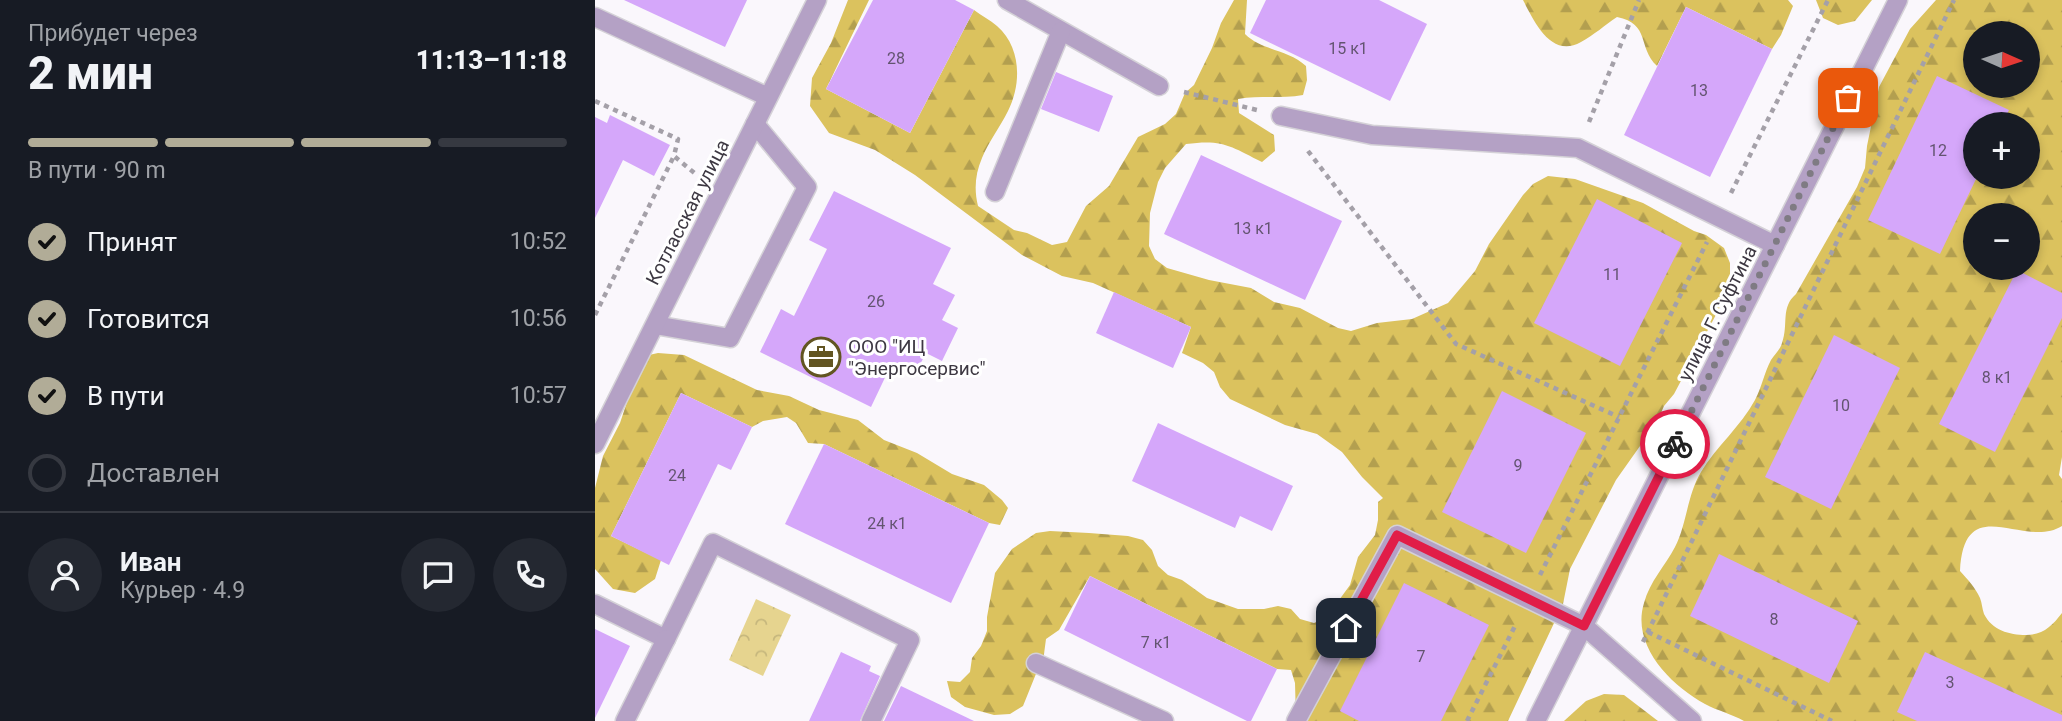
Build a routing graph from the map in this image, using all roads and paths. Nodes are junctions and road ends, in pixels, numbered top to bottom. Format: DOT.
graph roads {
  1 [pos="817,0"];
  2 [pos="1007,0"];
  3 [pos="1639,0"];
  4 [pos="1828,0"];
  5 [pos="1898,0"];
  6 [pos="1954,0"];
  7 [pos="595,17"];
  8 [pos="1061,31"];
  9 [pos="1159,86"];
  10 [pos="768,97"];
  11 [pos="595,101"];
  12 [pos="1281,116"];
  13 [pos="755,124"];
  14 [pos="1578,148"];
  15 [pos="674,156"];
  16 [pos="699,177"];
  17 [pos="995,192"];
  18 [pos="1719,217"];
  19 [pos="1775,245"];
  20 [pos="595,315"];
  21 [pos="655,324"];
  22 [pos="1619,417"];
  23 [pos="595,444"];
  24 [pos="1528,599"];
  25 [pos="595,604"];
  26 [pos="1584,626"];
  27 [pos="1648,632"];
  28 [pos="666,639"];
  29 [pos="1036,663"];
  30 [pos="1631,667"];
  31 [pos="625,721"];
  32 [pos="871,721"];
  33 [pos="1164,721"];
  34 [pos="1296,721"];
  35 [pos="1467,721"];
  36 [pos="1536,721"];
  37 [pos="1692,721"];
  38 [pos="1832,721"];
  1 -- 10 [label="street, Котласская улица"];
  2 -- 8 [label="street"];
  3 -- 14 [label="path"];
  4 -- 18 [label="path"];
  5 -- 19 [label="street, улица Г. Суфтина"];
  6 -- 27 [label="path"];
  7 -- 10 [label="street"];
  8 -- 9 [label="street"];
  8 -- 17 [label="street"];
  9 -- 12 [label="path"];
  10 -- 13 [label="street, Котласская улица"];
  11 -- 15 [label="path"];
  12 -- 14 [label="street"];
  12 -- 22 [label="path"];
  13 -- 21 [label="street, Котласская улица"];
  13 -- 21 [label="street"];
  14 -- 18 [label="street"];
  15 -- 16 [label="path"];
  15 -- 20 [label="path"];
  18 -- 19 [label="street"];
  18 -- 22 [label="path"];
  19 -- 26 [label="street, улица Г. Суфтина"];
  21 -- 23 [label="street, Котласская улица"];
  22 -- 24 [label="path"];
  24 -- 26 [label="street"];
  24 -- 34 [label="street"];
  24 -- 35 [label="path"];
  25 -- 28 [label="street"];
  26 -- 30 [label="street"];
  26 -- 36 [label="street, улица Г. Суфтина"];
  27 -- 30 [label="path"];
  27 -- 38 [label="path"];
  28 -- 31 [label="street"];
  28 -- 32 [label="street"];
  29 -- 33 [label="street"];
  30 -- 37 [label="street"];
}
